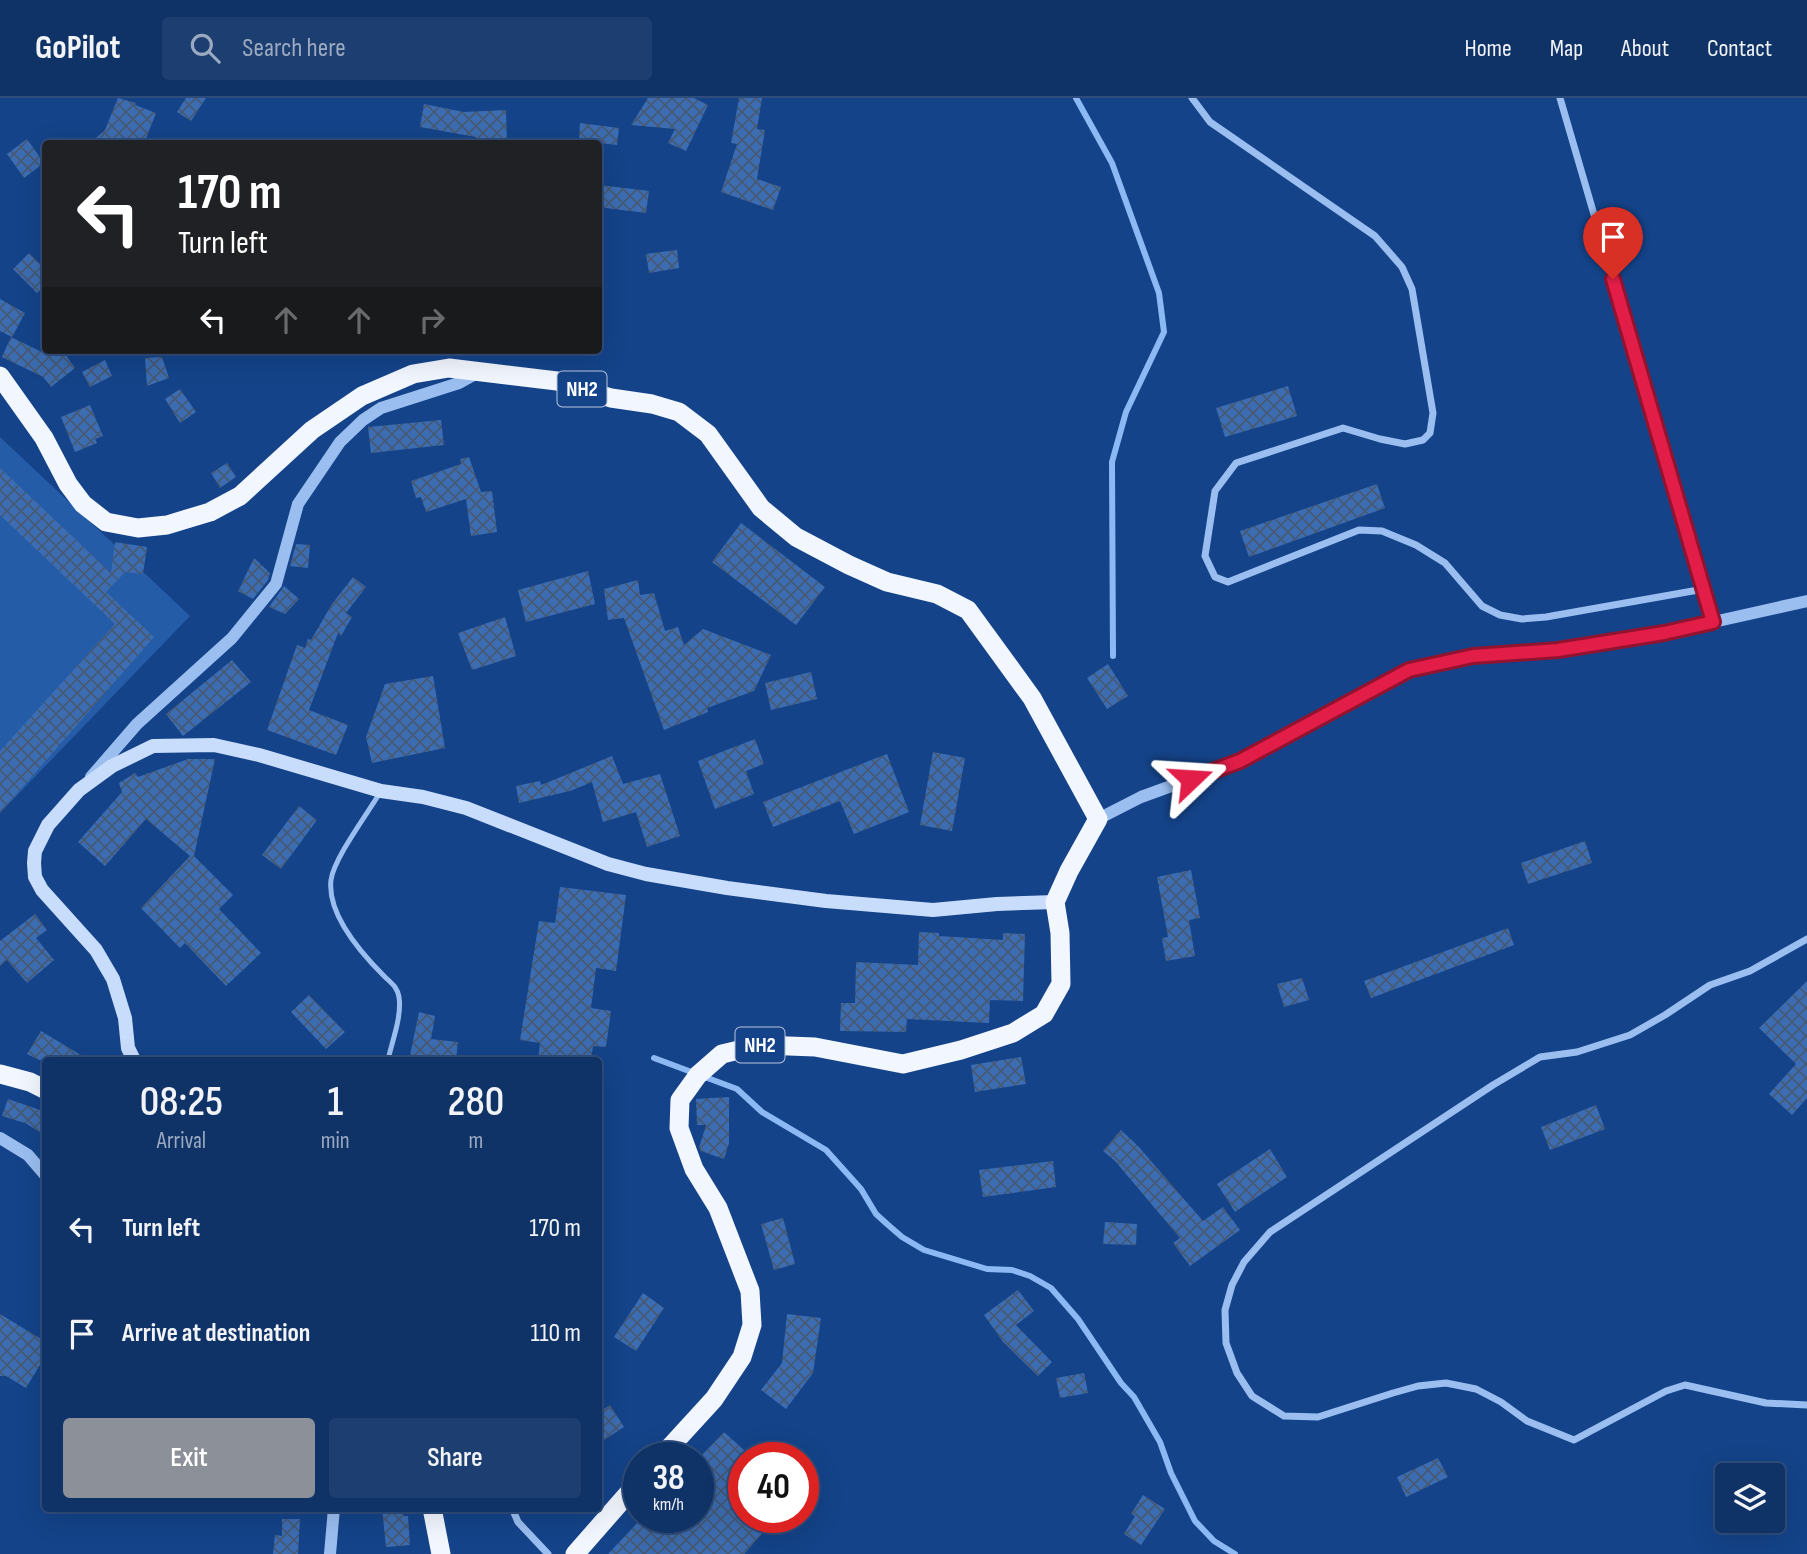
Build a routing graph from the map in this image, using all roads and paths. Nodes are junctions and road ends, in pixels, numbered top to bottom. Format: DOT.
graph roads {
  1 [pos="1192,98"];
  2 [pos="1560,98"];
  3 [pos="480,371"];
  4 [pos="0,376"];
  5 [pos="1704,589"];
  6 [pos="1807,601"];
  7 [pos="1713,622"];
  8 [pos="79,790"];
  9 [pos="381,791"];
  10 [pos="1098,819"];
  11 [pos="1055,902"];
  12 [pos="1807,939"];
  13 [pos="132,1057"];
  14 [pos="389,1057"];
  15 [pos="0,1074"];
  16 [pos="42,1088"];
  17 [pos="0,1138"];
  18 [pos="42,1171"];
  19 [pos="1807,1405"];
  20 [pos="675,1442"];
  21 [pos="623,1498"];
  22 [pos="334,1512"];
  23 [pos="433,1512"];
  24 [pos="514,1512"];
  25 [pos="330,1554"];
  26 [pos="441,1554"];
  27 [pos="548,1554"];
  28 [pos="575,1554"];
  1 -- 5 [label="street"];
  2 -- 5 [label="street"];
  3 -- 4 [label="highway, NH2"];
  3 -- 8 [label="street"];
  3 -- 10 [label="highway, NH2"];
  5 -- 7 [label="street"];
  6 -- 7 [label="street"];
  7 -- 10 [label="street"];
  8 -- 9 [label="main road"];
  8 -- 13 [label="main road"];
  9 -- 11 [label="main road"];
  9 -- 14 [label="lane"];
  10 -- 11 [label="highway"];
  11 -- 20 [label="highway, NH2"];
  12 -- 19 [label="street"];
  15 -- 16 [label="highway"];
  17 -- 18 [label="street"];
  21 -- 28 [label="highway"];
  22 -- 25 [label="street"];
  23 -- 26 [label="highway"];
  24 -- 27 [label="street"];
}
